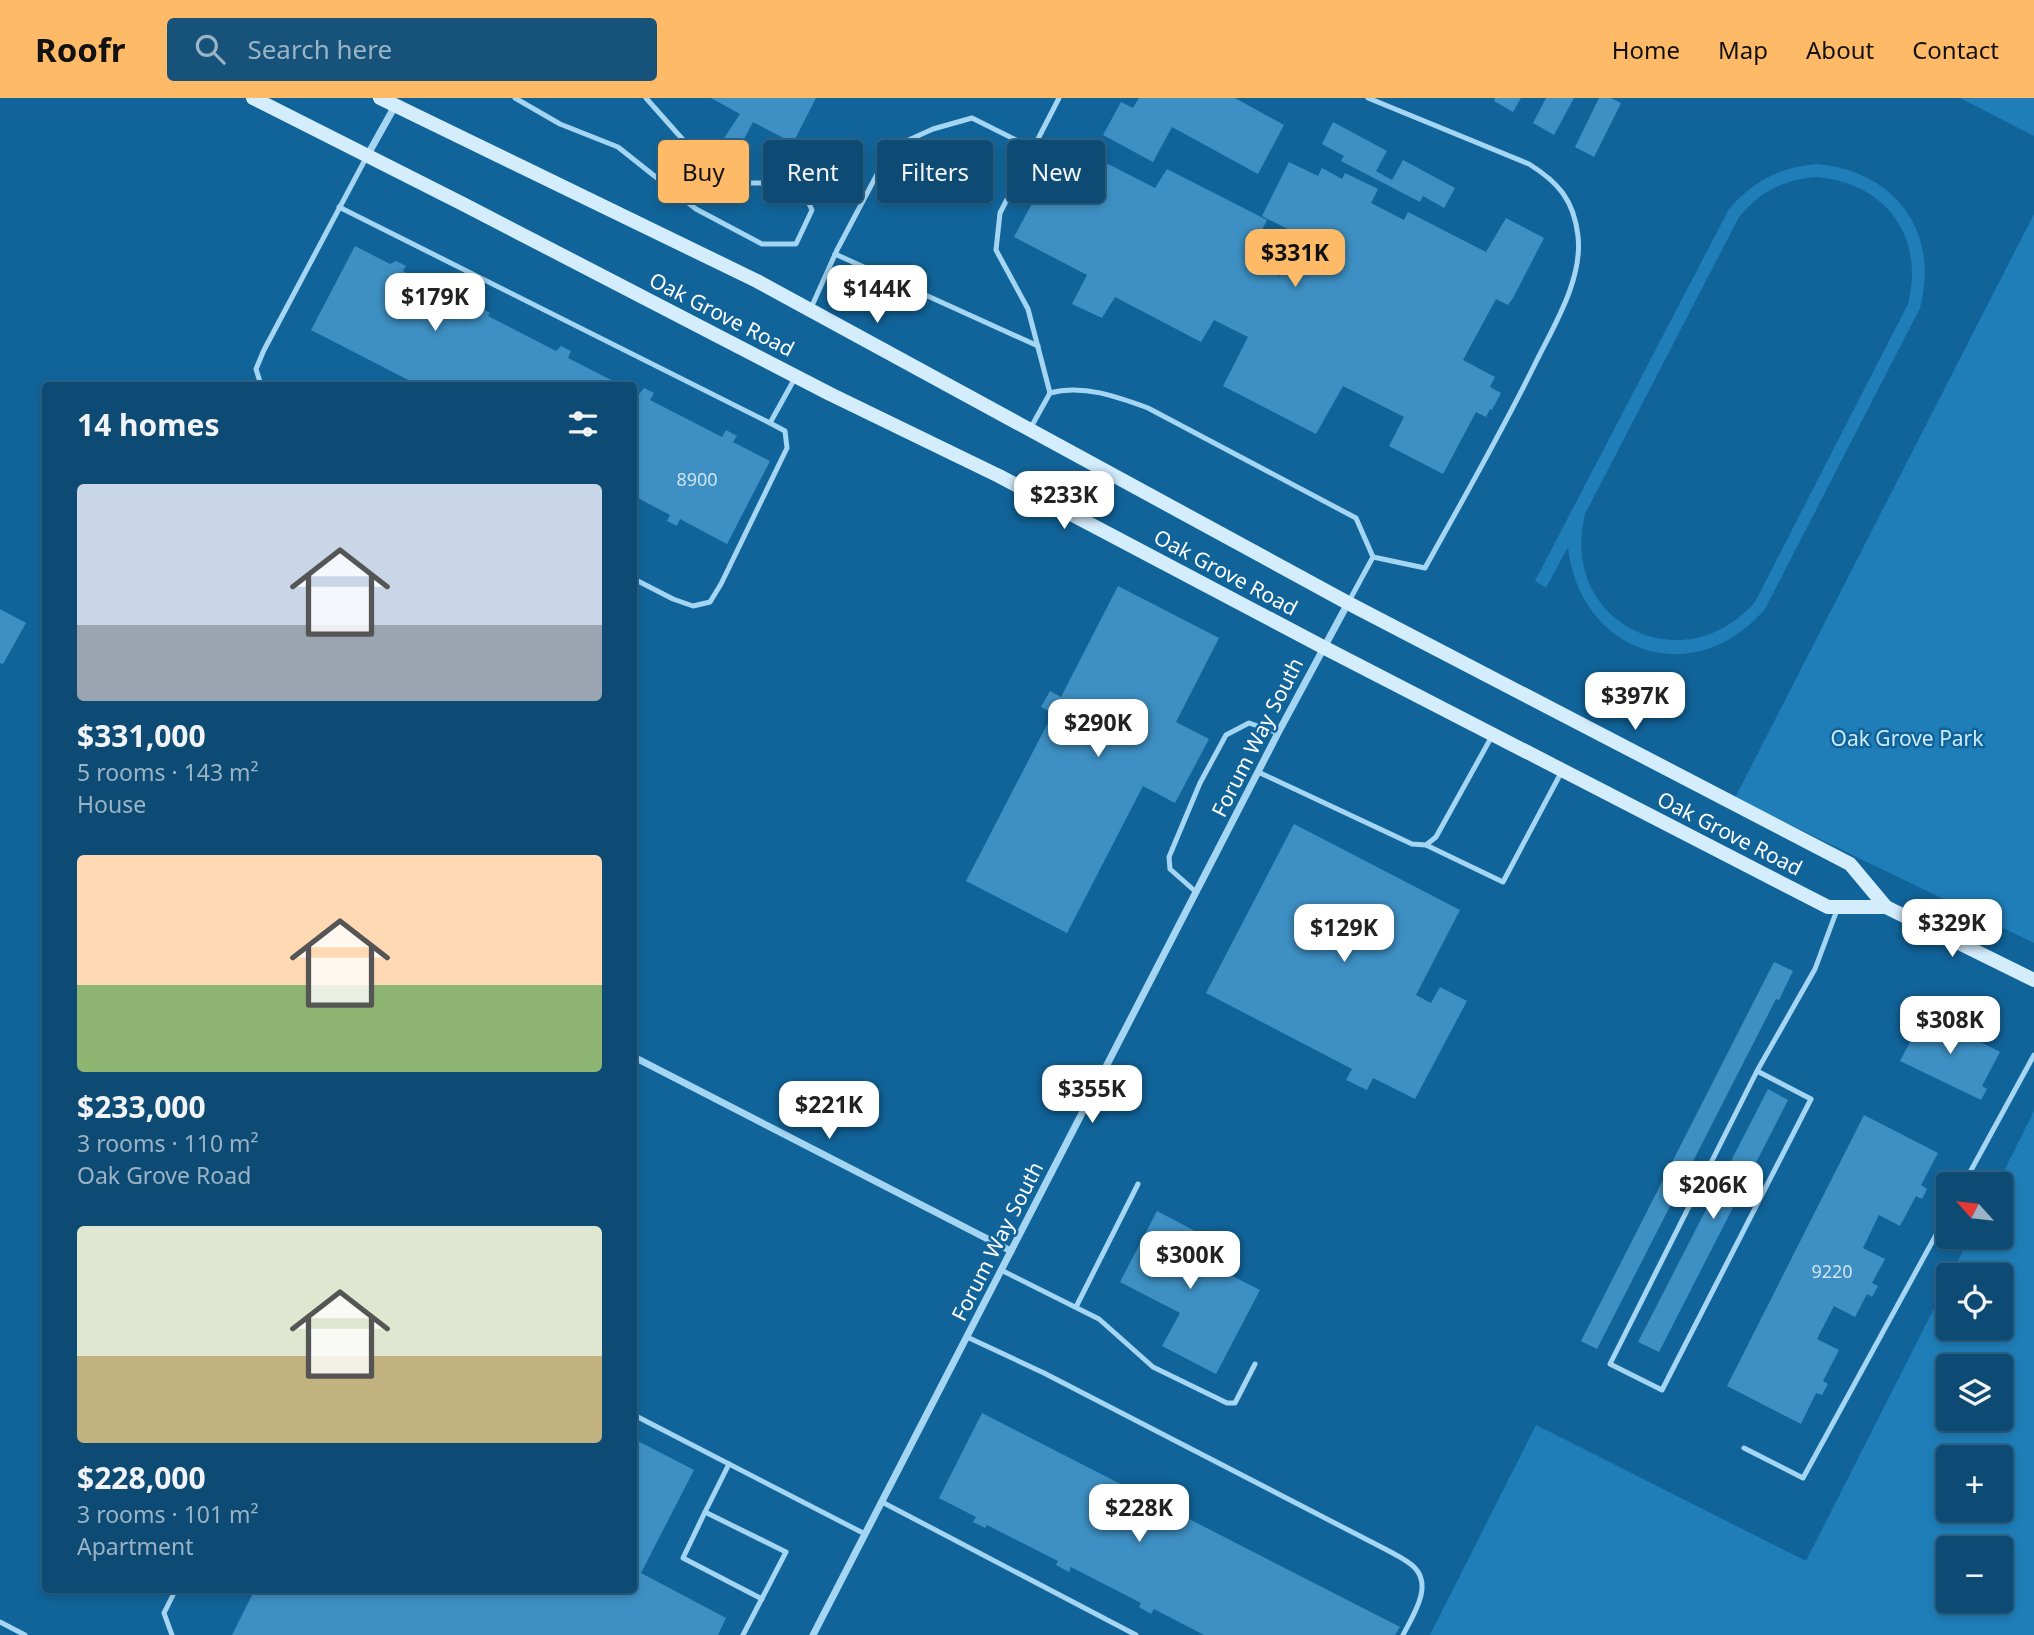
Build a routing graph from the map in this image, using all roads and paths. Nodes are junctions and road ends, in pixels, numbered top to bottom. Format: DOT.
graph roads {
  1 [pos="253,98"];
  2 [pos="380,98"];
  3 [pos="515,98"];
  4 [pos="646,98"];
  5 [pos="1059,98"];
  6 [pos="1367,98"];
  7 [pos="395,106"];
  8 [pos="1016,140"];
  9 [pos="1036,140"];
  10 [pos="367,156"];
  11 [pos="1007,199"];
  12 [pos="340,207"];
  13 [pos="835,254"];
  14 [pos="810,309"];
  15 [pos="1038,346"];
  16 [pos="796,376"];
  17 [pos="260,382"];
  18 [pos="1050,393"];
  19 [pos="770,423"];
  20 [pos="1030,429"];
  21 [pos="1373,557"];
  22 [pos="637,581"];
  23 [pos="1348,603"];
  24 [pos="1323,647"];
  25 [pos="1278,733"];
  26 [pos="1493,734"];
  27 [pos="1563,770"];
  28 [pos="1258,772"];
  29 [pos="1426,845"];
  30 [pos="1196,892"];
  31 [pos="1838,907"];
  32 [pos="1886,907"];
  33 [pos="2034,979"];
  34 [pos="2034,1055"];
  35 [pos="637,1059"];
  36 [pos="1757,1071"];
  37 [pos="1970,1172"];
  38 [pos="1138,1184"];
  39 [pos="1936,1235"];
  40 [pos="1011,1251"];
  41 [pos="1001,1270"];
  42 [pos="1076,1307"];
  43 [pos="967,1336"];
  44 [pos="1255,1364"];
  45 [pos="637,1417"];
  46 [pos="1744,1448"];
  47 [pos="729,1464"];
  48 [pos="882,1502"];
  49 [pos="705,1512"];
  50 [pos="865,1534"];
  51 [pos="174,1593"];
  52 [pos="762,1599"];
  53 [pos="0,1622"];
  54 [pos="25,1635"];
  55 [pos="172,1635"];
  56 [pos="743,1635"];
  57 [pos="813,1635"];
  58 [pos="1136,1635"];
  59 [pos="1403,1635"];
  1 -- 10 [label="street, Oak Grove Road"];
  2 -- 7 [label="street, Oak Grove Road"];
  3 -- 4 [label="lane"];
  5 -- 9 [label="lane"];
  6 -- 21 [label="lane"];
  7 -- 10 [label="street"];
  7 -- 14 [label="street, Oak Grove Road"];
  8 -- 13 [label="lane"];
  10 -- 12 [label="lane"];
  10 -- 16 [label="street, Oak Grove Road"];
  11 -- 15 [label="lane"];
  12 -- 17 [label="lane"];
  12 -- 19 [label="lane"];
  13 -- 14 [label="lane"];
  13 -- 15 [label="lane"];
  14 -- 20 [label="street, Oak Grove Road"];
  15 -- 18 [label="lane"];
  16 -- 19 [label="lane"];
  16 -- 24 [label="street, Oak Grove Road"];
  18 -- 20 [label="lane"];
  18 -- 21 [label="lane"];
  19 -- 22 [label="lane"];
  20 -- 23 [label="street, Oak Grove Road"];
  21 -- 23 [label="lane"];
  23 -- 24 [label="street, Forum Way South"];
  23 -- 32 [label="street, Oak Grove Road"];
  24 -- 25 [label="street, Forum Way South"];
  24 -- 26 [label="street, Oak Grove Road"];
  25 -- 28 [label="street, Forum Way South"];
  25 -- 30 [label="lane"];
  26 -- 27 [label="street, Oak Grove Road"];
  26 -- 29 [label="lane"];
  27 -- 29 [label="lane"];
  27 -- 31 [label="street, Oak Grove Road"];
  28 -- 29 [label="lane"];
  28 -- 30 [label="street, Forum Way South"];
  30 -- 40 [label="street, Forum Way South"];
  31 -- 32 [label="street, Oak Grove Road"];
  31 -- 36 [label="lane"];
  32 -- 33 [label="street, Oak Grove Road"];
  34 -- 37 [label="lane"];
  35 -- 40 [label="street"];
  36 -- 36 [label="lane"];
  38 -- 42 [label="lane"];
  39 -- 46 [label="lane"];
  40 -- 41 [label="street, Forum Way South"];
  41 -- 42 [label="lane"];
  41 -- 43 [label="street, Forum Way South"];
  42 -- 44 [label="lane"];
  43 -- 48 [label="street, Forum Way South"];
  43 -- 59 [label="lane"];
  45 -- 47 [label="lane"];
  47 -- 49 [label="lane"];
  47 -- 50 [label="lane"];
  48 -- 50 [label="street, Forum Way South"];
  48 -- 58 [label="lane"];
  49 -- 52 [label="lane"];
  49 -- 52 [label="lane"];
  50 -- 57 [label="street, Forum Way South"];
  51 -- 55 [label="lane"];
  52 -- 56 [label="lane"];
  53 -- 54 [label="lane"];
}
